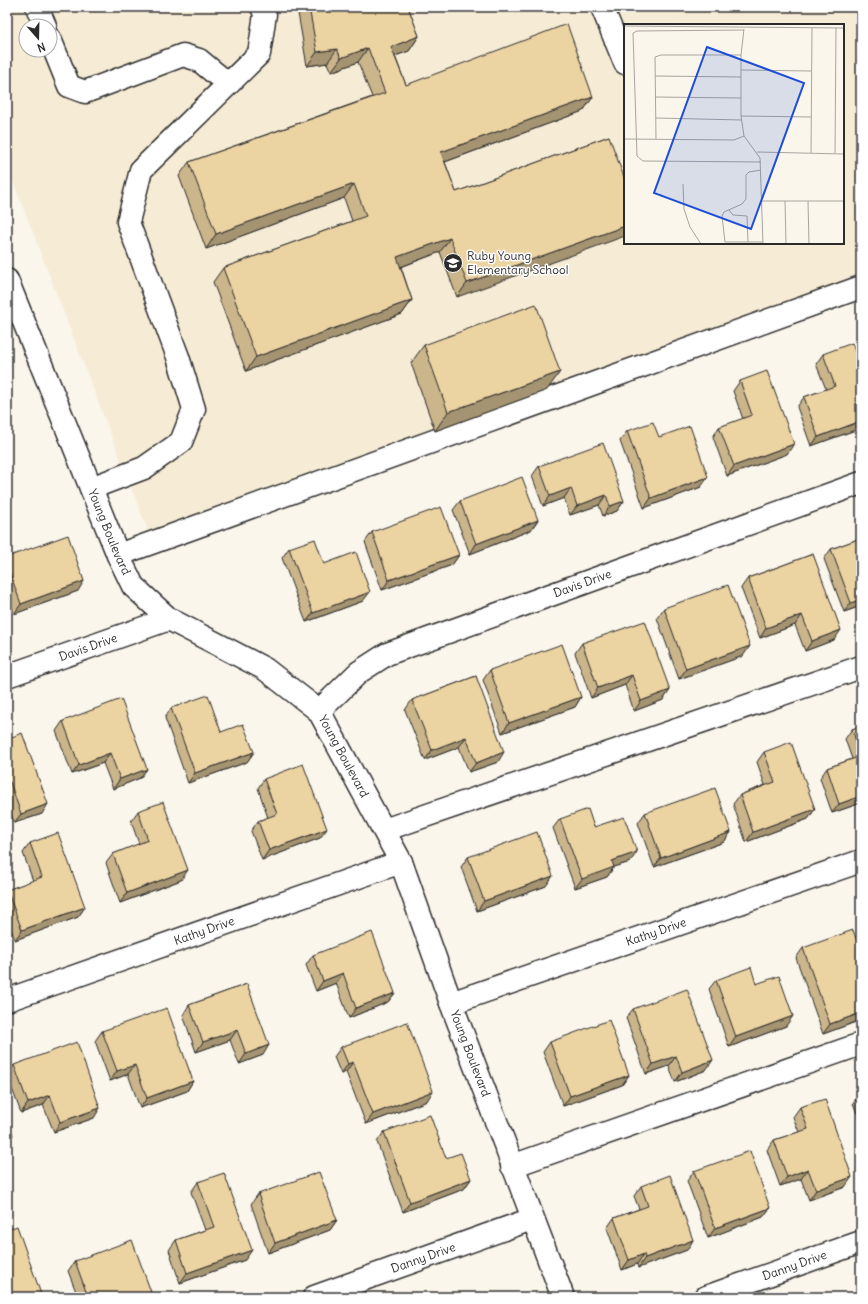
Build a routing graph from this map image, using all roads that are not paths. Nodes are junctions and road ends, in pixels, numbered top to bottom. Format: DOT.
graph roads {
  1 [pos="37,7"];
  2 [pos="262,7"];
  3 [pos="602,7"];
  4 [pos="42,18"];
  5 [pos="58,58"];
  6 [pos="624,61"];
  7 [pos="228,84"];
  8 [pos="7,280"];
  9 [pos="861,287"];
  10 [pos="861,483"];
  11 [pos="91,488"];
  12 [pos="118,555"];
  13 [pos="169,619"];
  14 [pos="861,666"];
  15 [pos="7,676"];
  16 [pos="319,711"];
  17 [pos="384,830"];
  18 [pos="861,861"];
  19 [pos="401,862"];
  20 [pos="7,1000"];
  21 [pos="451,1003"];
  22 [pos="861,1044"];
  23 [pos="512,1166"];
  24 [pos="532,1219"];
  25 [pos="861,1242"];
  26 [pos="314,1297"];
  27 [pos="563,1297"];
  28 [pos="706,1297"];
  1 -- 4 [label="street"];
  2 -- 7 [label="street"];
  3 -- 6 [label="street"];
  5 -- 7 [label="street"];
  7 -- 11 [label="street"];
  8 -- 11 [label="street, Young Boulevard"];
  9 -- 12 [label="street"];
  10 -- 16 [label="street, Davis Drive"];
  11 -- 12 [label="street, Young Boulevard"];
  12 -- 13 [label="street, Young Boulevard"];
  13 -- 15 [label="street, Davis Drive"];
  13 -- 16 [label="street, Young Boulevard"];
  14 -- 17 [label="street"];
  16 -- 17 [label="street, Young Boulevard"];
  17 -- 19 [label="street, Young Boulevard"];
  18 -- 21 [label="street, Kathy Drive"];
  19 -- 20 [label="street, Kathy Drive"];
  19 -- 21 [label="street, Young Boulevard"];
  21 -- 23 [label="street, Young Boulevard"];
  22 -- 23 [label="street"];
  23 -- 24 [label="street, Young Boulevard"];
  24 -- 26 [label="street, Danny Drive"];
  24 -- 27 [label="street, Young Boulevard"];
  25 -- 28 [label="street, Danny Drive"];
}
